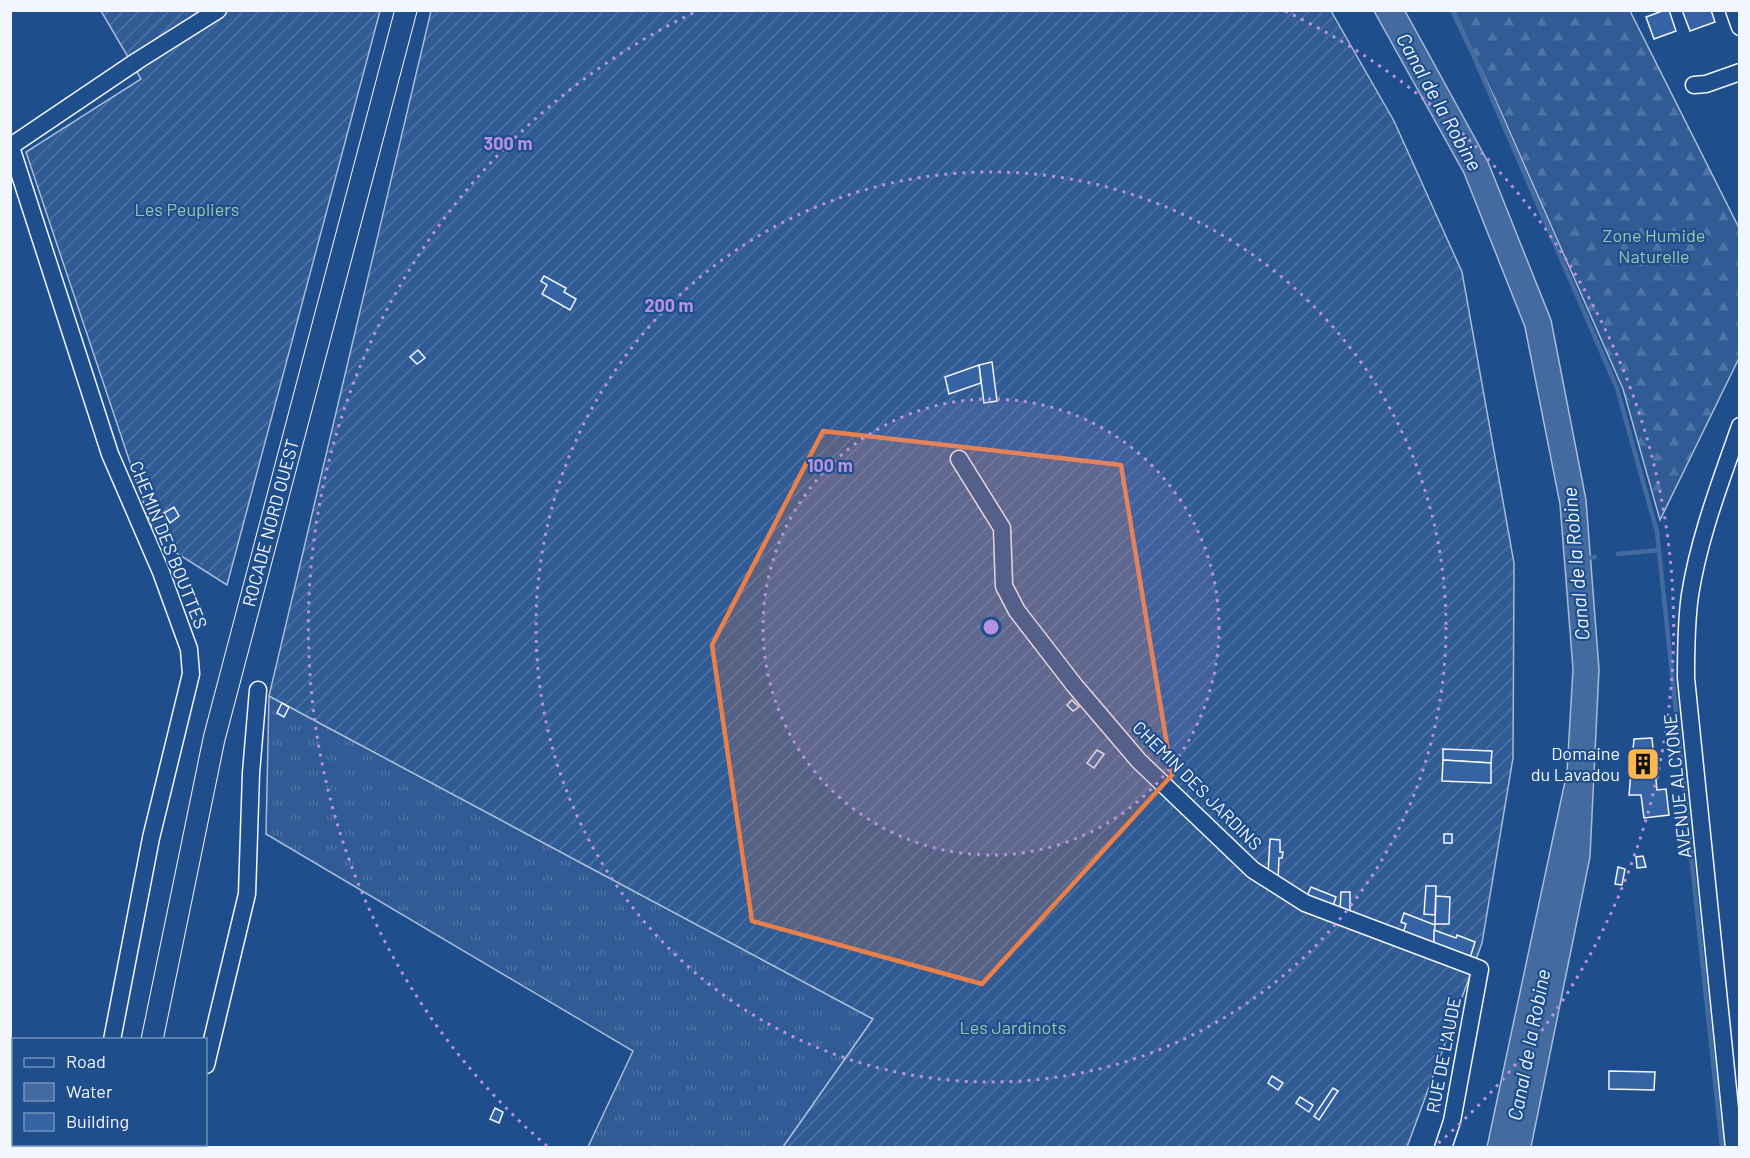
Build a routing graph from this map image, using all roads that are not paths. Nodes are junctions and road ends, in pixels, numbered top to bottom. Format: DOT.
graph roads {
  1 [pos="218,10"];
  2 [pos="405,10"];
  3 [pos="1734,10"];
  4 [pos="1740,27"];
  5 [pos="1740,72"];
  6 [pos="1694,85"];
  7 [pos="11,145"];
  8 [pos="1740,426"];
  9 [pos="959,459"];
  10 [pos="258,690"];
  11 [pos="1480,969"];
  12 [pos="112,1038"];
  13 [pos="152,1038"];
  14 [pos="207,1061"];
  15 [pos="1443,1148"];
  16 [pos="1734,1148"];
  1 -- 7 [label="street"];
  2 -- 13 [label="main road, ROCADE NORD OUEST"];
  3 -- 4 [label="street"];
  5 -- 6 [label="street"];
  7 -- 12 [label="street, CHEMIN DES BOUTTES"];
  8 -- 16 [label="street, AVENUE ALCYONE"];
  9 -- 11 [label="street, CHEMIN DES JARDINS"];
  10 -- 14 [label="street"];
  11 -- 15 [label="street, RUE DE L'AUDE"];
}
